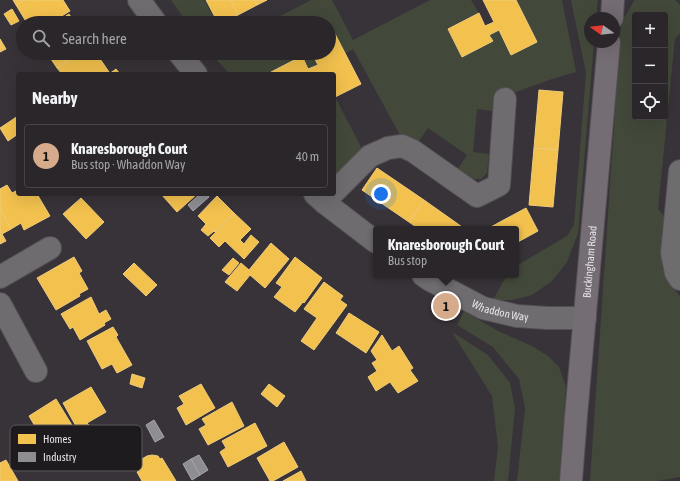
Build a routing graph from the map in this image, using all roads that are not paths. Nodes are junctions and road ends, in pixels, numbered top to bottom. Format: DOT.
graph roads {
  1 [pos="139,0"];
  2 [pos="613,0"];
  3 [pos="612,12"];
  4 [pos="151,16"];
  5 [pos="608,48"];
  6 [pos="185,60"];
  7 [pos="194,72"];
  8 [pos="505,99"];
  9 [pos="680,171"];
  10 [pos="336,189"];
  11 [pos="327,196"];
  12 [pos="373,239"];
  13 [pos="50,248"];
  14 [pos="0,277"];
  15 [pos="428,278"];
  16 [pos="680,279"];
  17 [pos="0,304"];
  18 [pos="585,318"];
  19 [pos="36,371"];
  20 [pos="571,481"];
  1 -- 4 [label="street"];
  2 -- 3 [label="main road"];
  5 -- 18 [label="main road, Buckingham Road"];
  6 -- 7 [label="street"];
  8 -- 10 [label="street"];
  9 -- 16 [label="street"];
  11 -- 12 [label="street"];
  13 -- 14 [label="street"];
  15 -- 18 [label="street, Whaddon Way"];
  17 -- 19 [label="street"];
  18 -- 20 [label="main road, Buckingham Road"];
}
